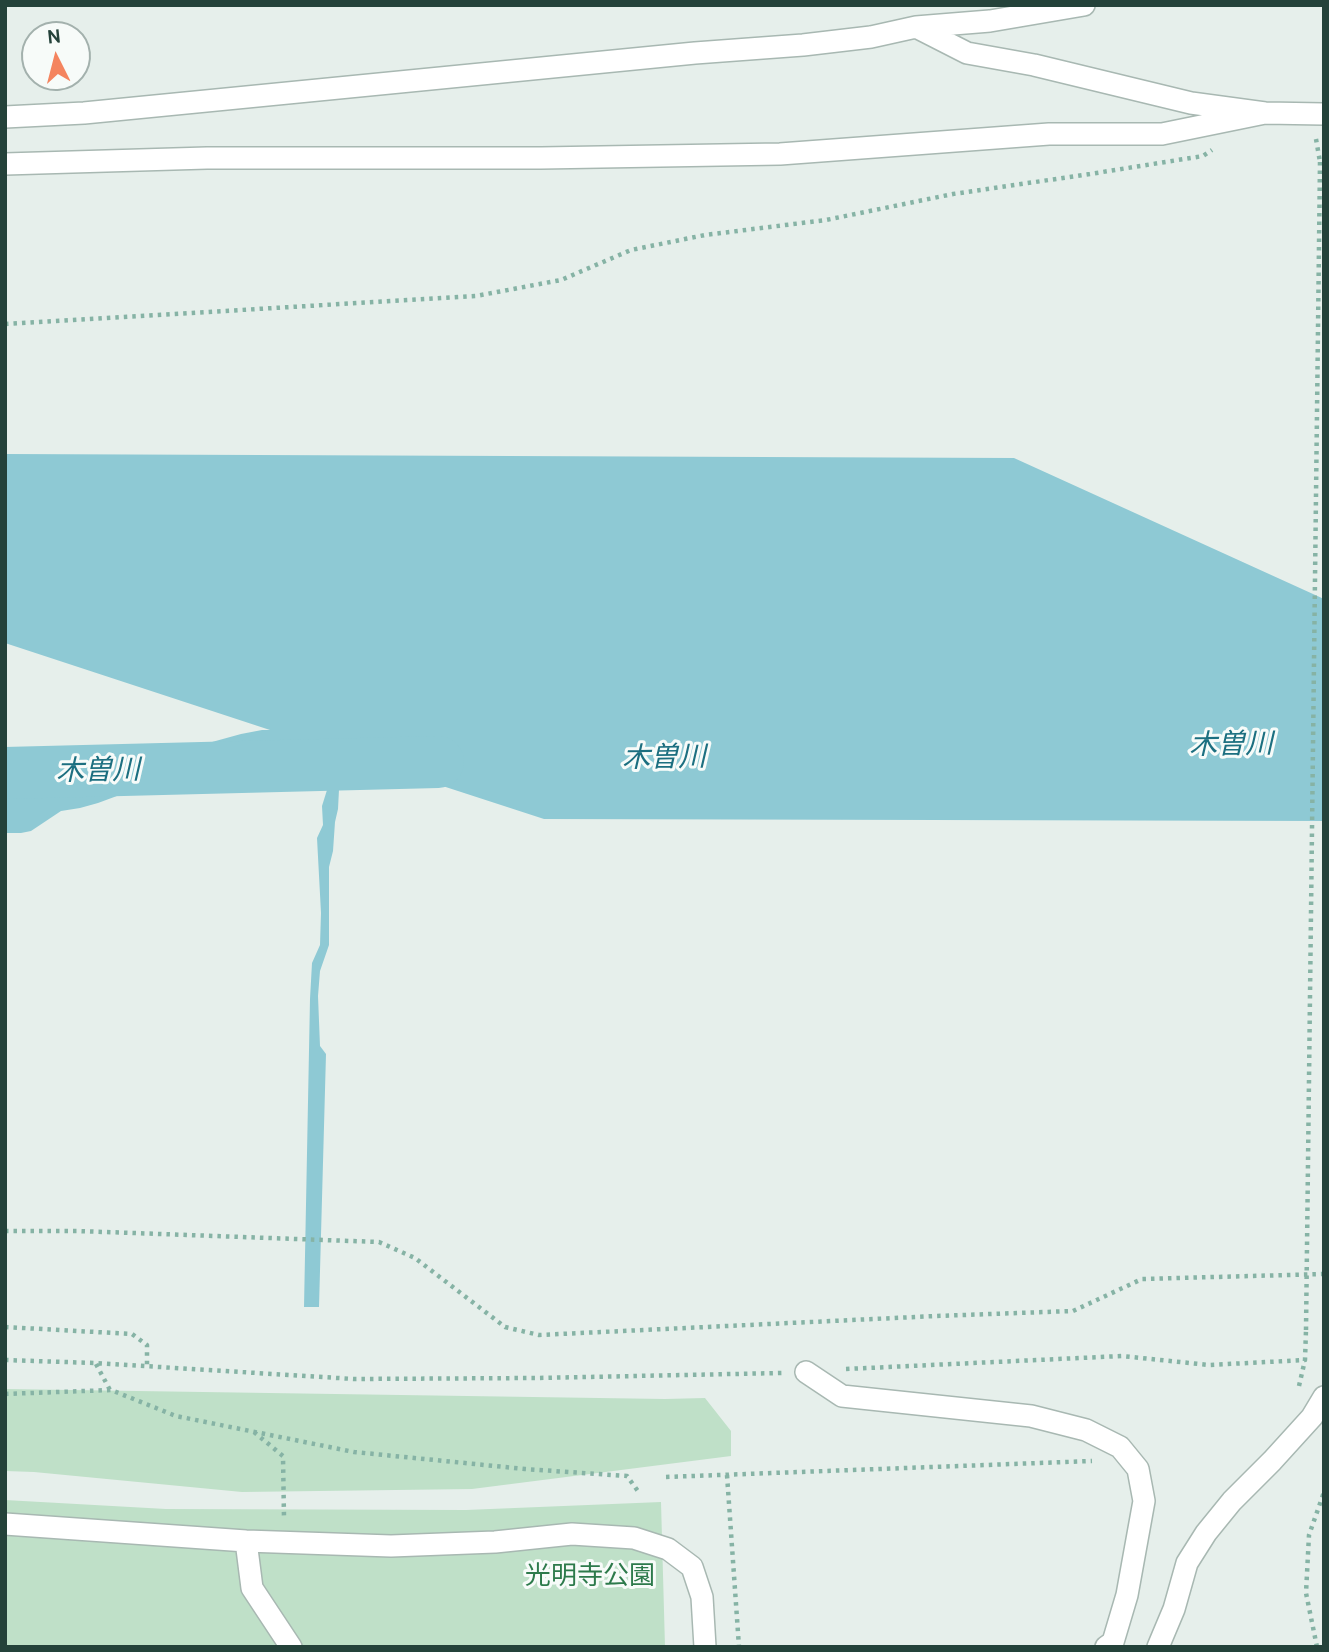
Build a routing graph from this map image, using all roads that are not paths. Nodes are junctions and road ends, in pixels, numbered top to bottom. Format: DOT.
graph roads {
  1 [pos="1084,5"];
  2 [pos="916,27"];
  3 [pos="1265,113"];
  4 [pos="1324,114"];
  5 [pos="5,117"];
  6 [pos="5,164"];
  7 [pos="806,1372"];
  8 [pos="1324,1397"];
  9 [pos="5,1524"];
  10 [pos="246,1541"];
  11 [pos="291,1647"];
  12 [pos="705,1647"];
  13 [pos="1106,1647"];
  14 [pos="1158,1647"];
  1 -- 2 [label="street"];
  2 -- 3 [label="street"];
  2 -- 5 [label="street"];
  3 -- 4 [label="street"];
  3 -- 6 [label="street"];
  7 -- 13 [label="street"];
  8 -- 14 [label="street"];
  9 -- 10 [label="street"];
  10 -- 11 [label="street"];
  10 -- 12 [label="street"];
}
